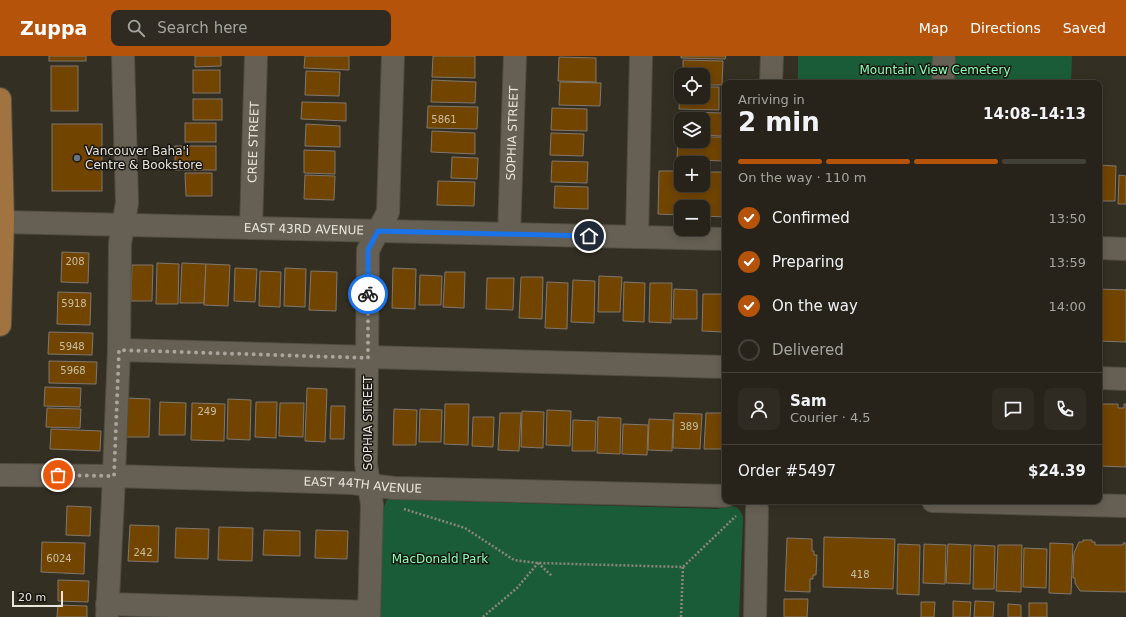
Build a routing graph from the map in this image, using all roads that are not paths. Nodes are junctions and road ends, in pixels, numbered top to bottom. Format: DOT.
graph roads {
  1 [pos="123,56"];
  2 [pos="256,56"];
  3 [pos="393,56"];
  4 [pos="515,56"];
  5 [pos="642,56"];
  6 [pos="772,56"];
  7 [pos="944,56"];
  8 [pos="771,80"];
  9 [pos="943,80"];
  10 [pos="0,99"];
  11 [pos="3,222"];
  12 [pos="124,224"];
  13 [pos="251,228"];
  14 [pos="378,231"];
  15 [pos="510,234"];
  16 [pos="637,237"];
  17 [pos="722,239"];
  18 [pos="1102,248"];
  19 [pos="1126,249"];
  20 [pos="0,298"];
  21 [pos="0,324"];
  22 [pos="119,350"];
  23 [pos="368,358"];
  24 [pos="722,367"];
  25 [pos="1102,378"];
  26 [pos="1126,379"];
  27 [pos="0,475"];
  28 [pos="114,476"];
  29 [pos="369,485"];
  30 [pos="722,496"];
  31 [pos="1048,504"];
  32 [pos="1126,506"];
  33 [pos="752,507"];
  34 [pos="107,610"];
  35 [pos="369,615"];
  36 [pos="756,617"];
  1 -- 12 [label="street"];
  2 -- 13 [label="street, CREE STREET"];
  3 -- 14 [label="street, SOPHIA STREET"];
  4 -- 15 [label="street, SOPHIA STREET"];
  5 -- 16 [label="street"];
  6 -- 8 [label="street"];
  7 -- 9 [label="street"];
  10 -- 11 [label="main road"];
  11 -- 12 [label="street, EAST 43RD AVENUE"];
  11 -- 20 [label="main road"];
  12 -- 13 [label="street, EAST 43RD AVENUE"];
  12 -- 22 [label="street"];
  13 -- 14 [label="street, EAST 43RD AVENUE"];
  14 -- 15 [label="street, EAST 43RD AVENUE"];
  14 -- 23 [label="street, SOPHIA STREET"];
  15 -- 16 [label="street, EAST 43RD AVENUE"];
  16 -- 17 [label="street, EAST 43RD AVENUE"];
  18 -- 19 [label="street"];
  20 -- 21 [label="main road"];
  22 -- 23 [label="street"];
  22 -- 28 [label="street"];
  23 -- 24 [label="street"];
  23 -- 29 [label="street, SOPHIA STREET"];
  25 -- 26 [label="street"];
  27 -- 28 [label="street, EAST 44TH AVENUE"];
  28 -- 29 [label="street, EAST 44TH AVENUE"];
  28 -- 34 [label="street"];
  29 -- 30 [label="street, EAST 44TH AVENUE"];
  29 -- 35 [label="street, SOPHIA STREET"];
  31 -- 32 [label="street"];
  33 -- 36 [label="street"];
  34 -- 35 [label="street"];
}
